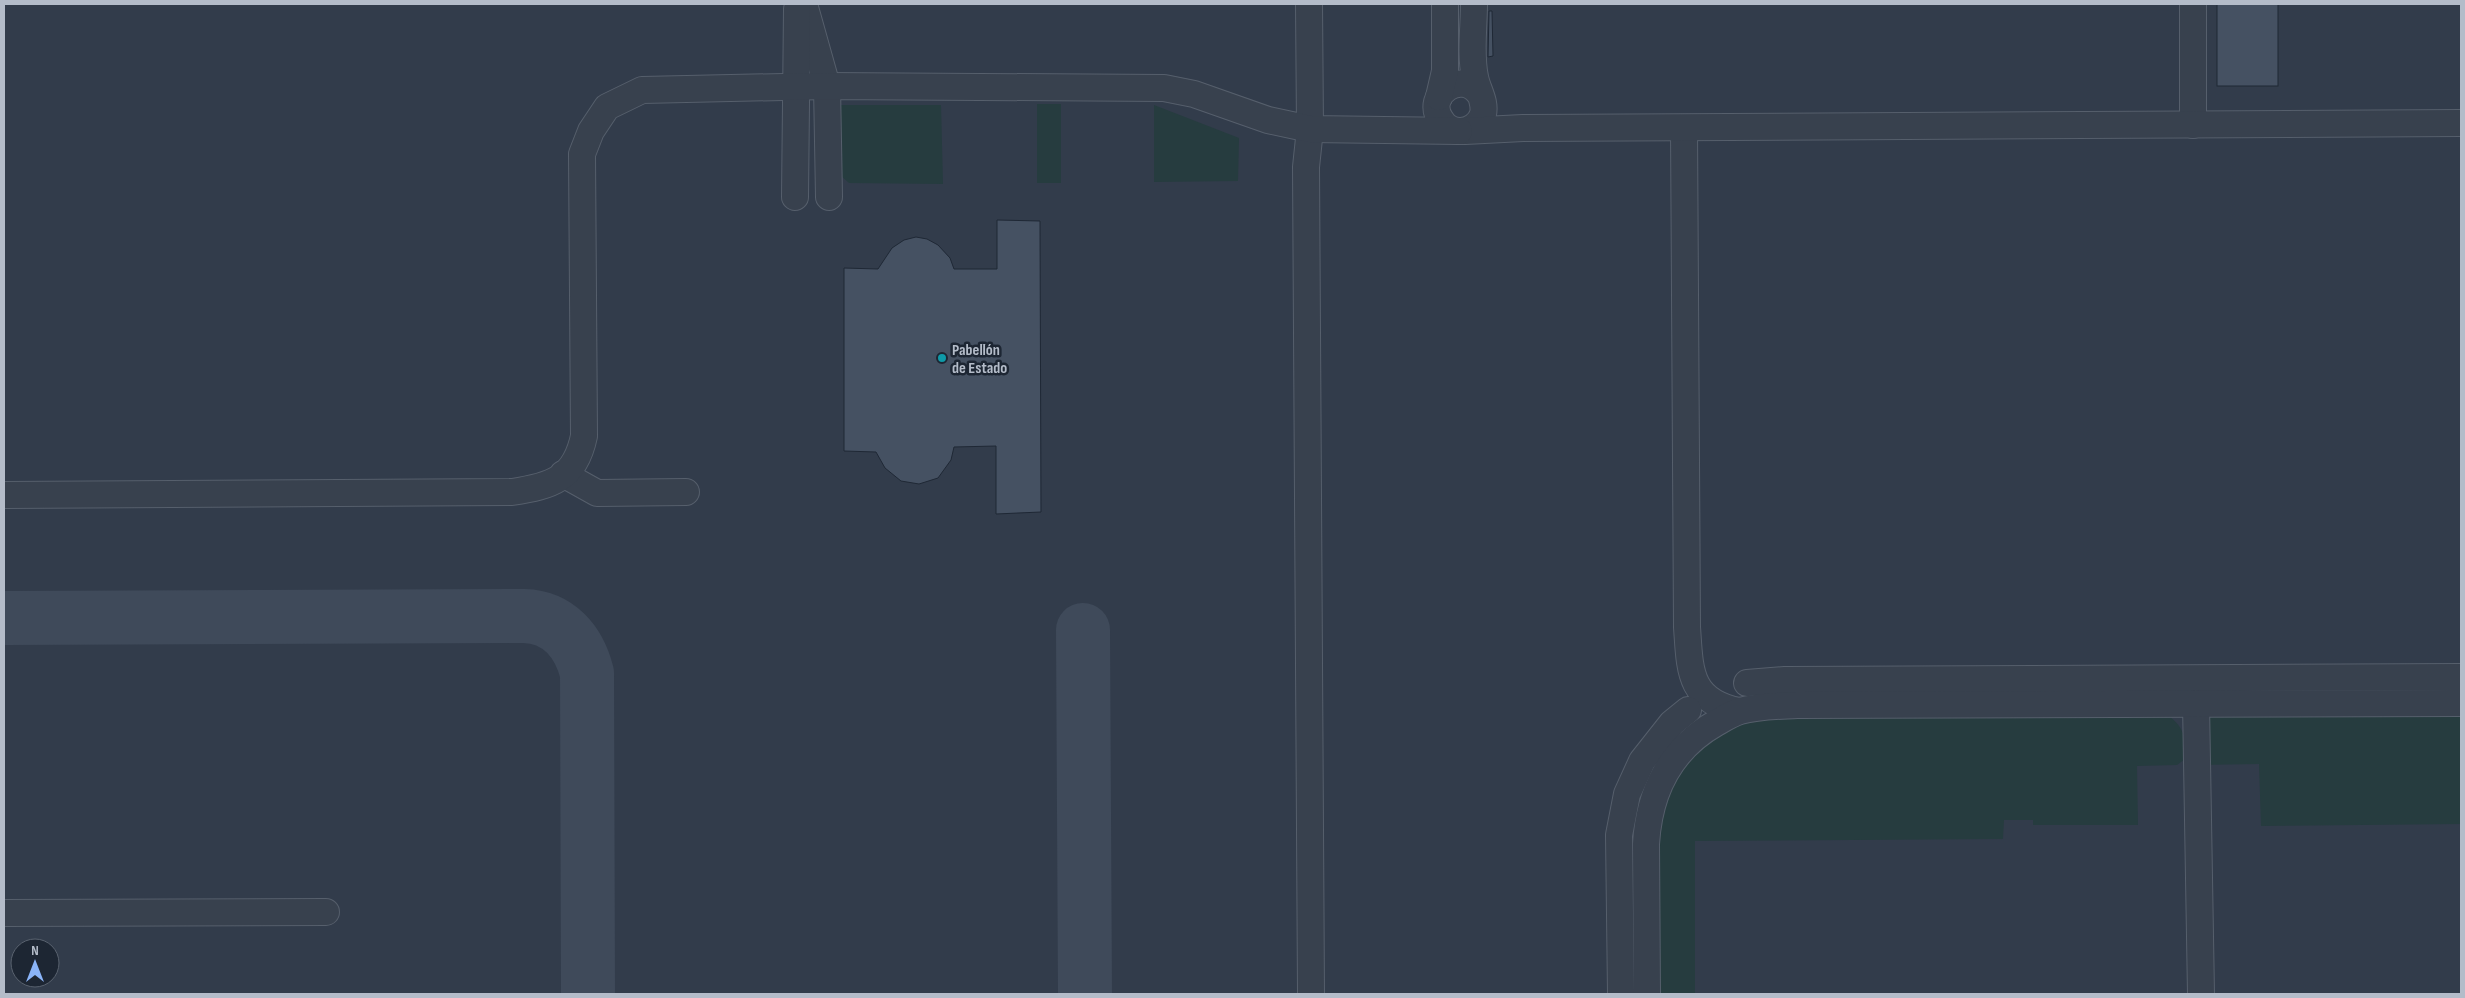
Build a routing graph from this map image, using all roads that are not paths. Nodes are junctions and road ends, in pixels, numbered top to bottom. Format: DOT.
graph roads {
  1 [pos="797,4"];
  2 [pos="804,4"];
  3 [pos="1309,4"];
  4 [pos="1445,4"];
  5 [pos="1474,4"];
  6 [pos="2193,4"];
  7 [pos="827,86"];
  8 [pos="796,87"];
  9 [pos="1438,99"];
  10 [pos="1482,102"];
  11 [pos="2461,123"];
  12 [pos="2193,125"];
  13 [pos="1310,128"];
  14 [pos="1386,128"];
  15 [pos="1523,128"];
  16 [pos="1684,128"];
  17 [pos="1462,131"];
  18 [pos="795,197"];
  19 [pos="828,197"];
  20 [pos="563,474"];
  21 [pos="686,492"];
  22 [pos="4,496"];
  23 [pos="2461,677"];
  24 [pos="1747,683"];
  25 [pos="2196,703"];
  26 [pos="2461,703"];
  27 [pos="1688,710"];
  28 [pos="1739,711"];
  29 [pos="326,912"];
  30 [pos="4,913"];
  31 [pos="1311,994"];
  32 [pos="1621,994"];
  33 [pos="1647,994"];
  34 [pos="2201,994"];
  1 -- 8 [label="lane"];
  2 -- 7 [label="lane"];
  3 -- 13 [label="lane"];
  4 -- 9 [label="lane"];
  5 -- 10 [label="lane"];
  6 -- 12 [label="lane"];
  7 -- 8 [label="lane"];
  7 -- 13 [label="lane"];
  7 -- 19 [label="lane"];
  8 -- 18 [label="lane"];
  8 -- 20 [label="lane"];
  9 -- 10 [label="lane"];
  9 -- 14 [label="lane"];
  9 -- 17 [label="lane"];
  10 -- 15 [label="lane"];
  10 -- 17 [label="lane"];
  11 -- 12 [label="lane"];
  12 -- 16 [label="lane"];
  13 -- 14 [label="lane"];
  13 -- 31 [label="lane"];
  14 -- 17 [label="lane"];
  15 -- 16 [label="lane"];
  15 -- 17 [label="lane"];
  16 -- 28 [label="lane"];
  20 -- 21 [label="lane"];
  20 -- 22 [label="lane"];
  23 -- 24 [label="lane"];
  25 -- 26 [label="lane"];
  25 -- 28 [label="lane"];
  25 -- 34 [label="lane"];
  27 -- 32 [label="lane"];
  28 -- 33 [label="lane"];
  29 -- 30 [label="lane"];
}
